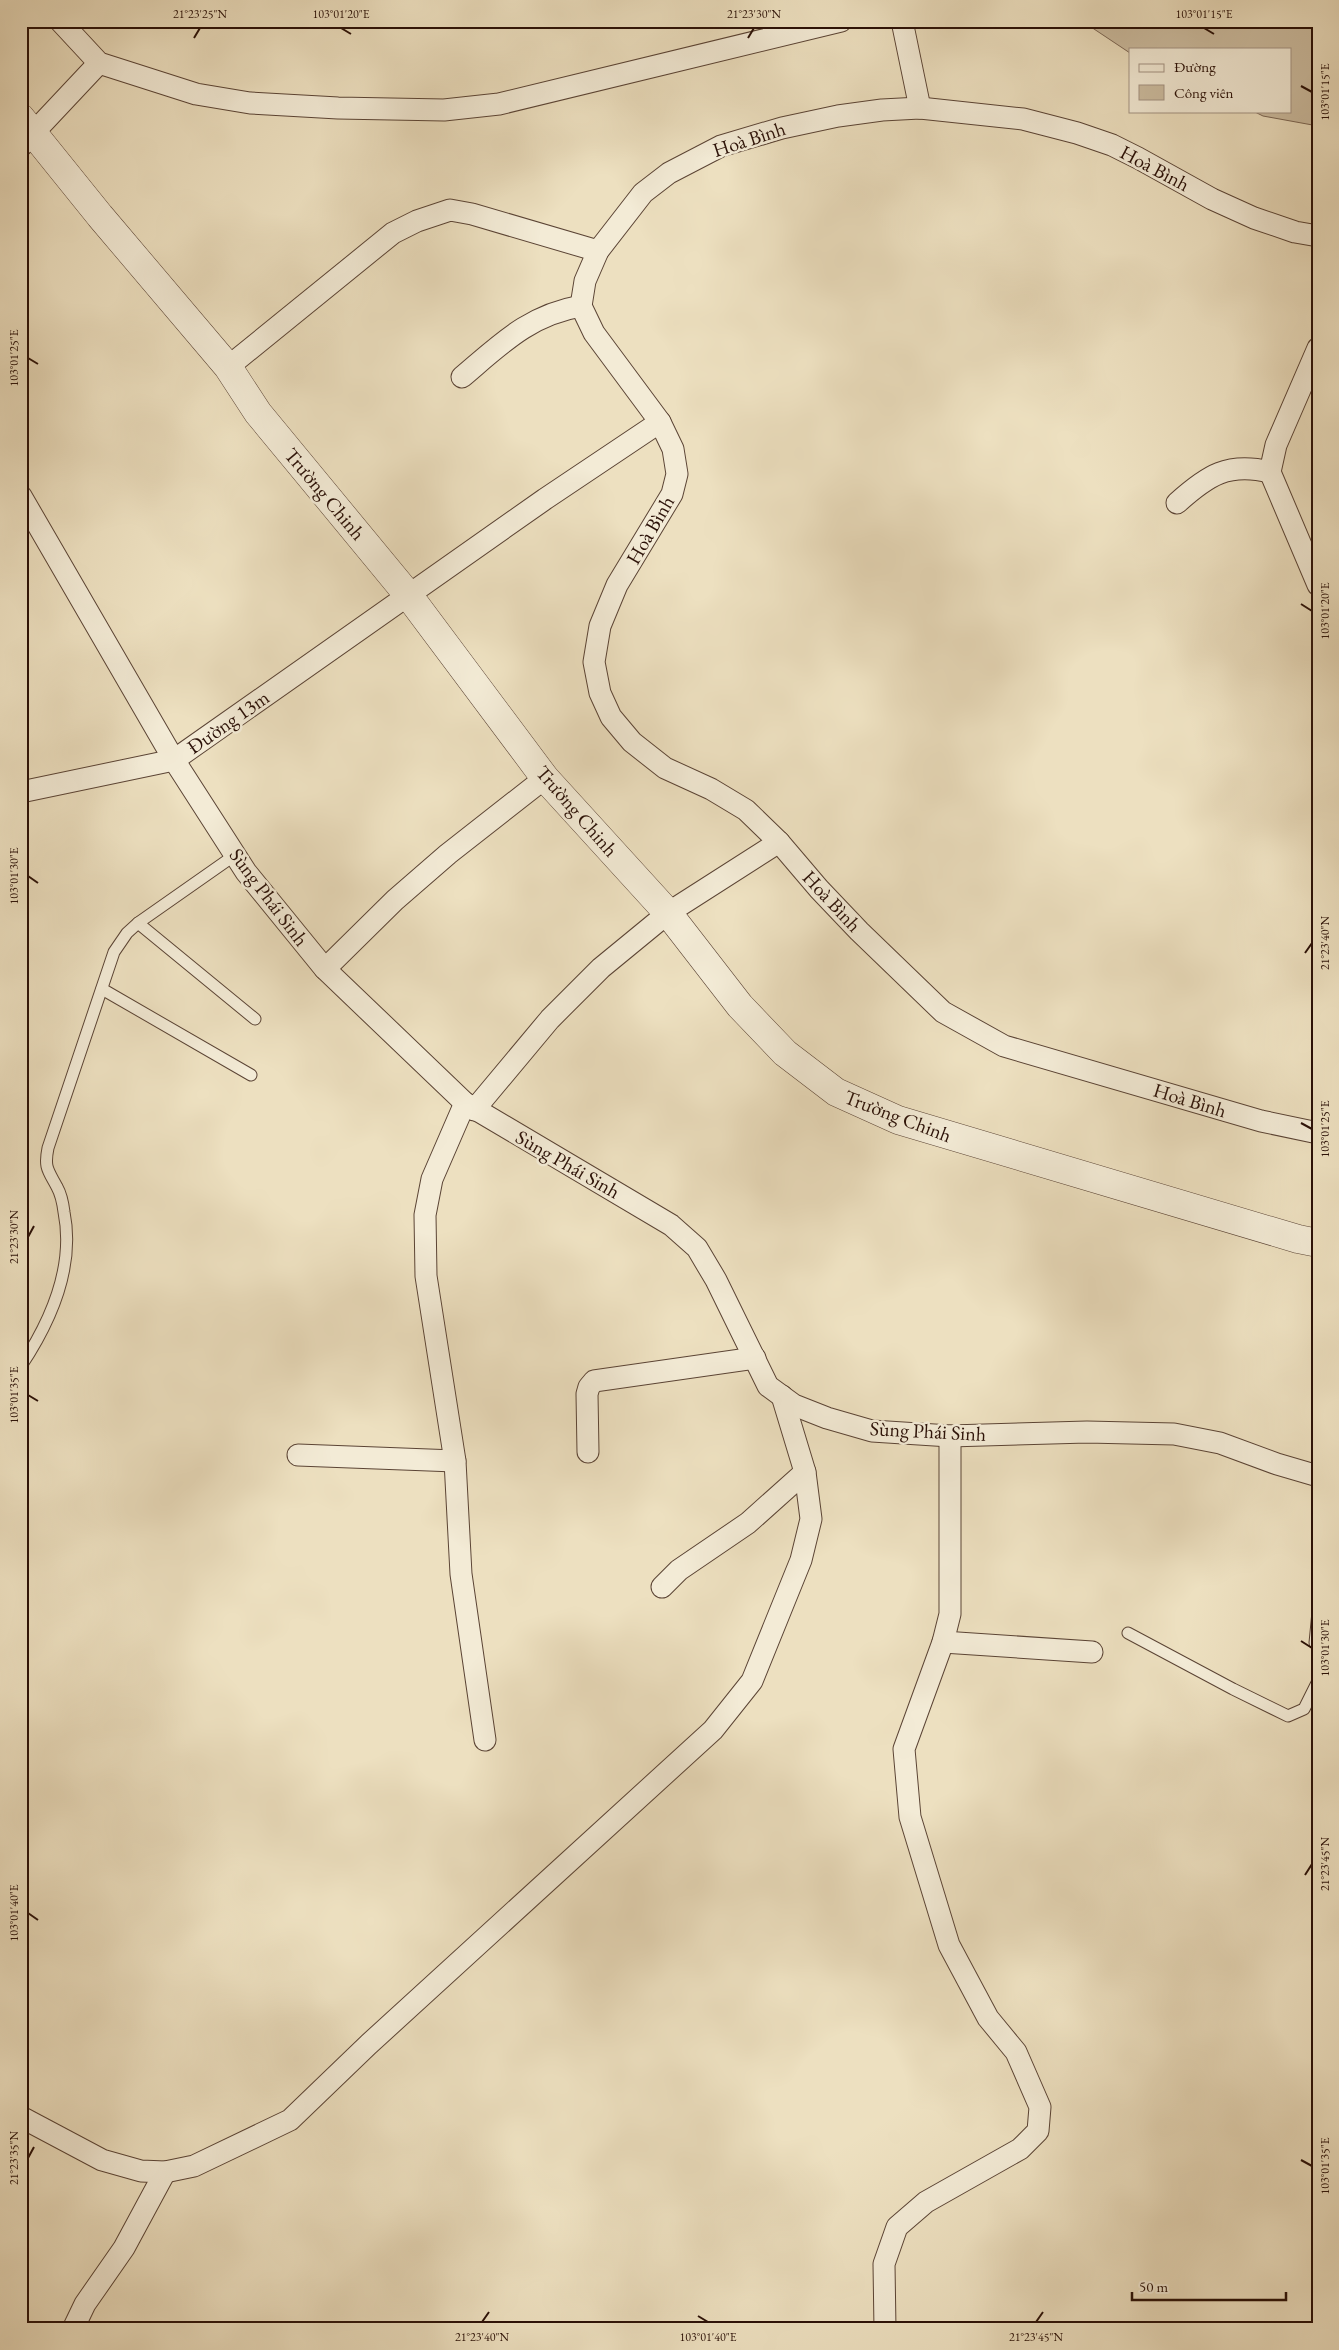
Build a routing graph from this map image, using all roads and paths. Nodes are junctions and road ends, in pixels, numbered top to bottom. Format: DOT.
graph roads {
  1 [pos="60,21"];
  2 [pos="841,21"];
  3 [pos="902,21"];
  4 [pos="99,63"];
  5 [pos="920,108"];
  6 [pos="25,132"];
  7 [pos="1318,236"];
  8 [pos="598,251"];
  9 [pos="581,306"];
  10 [pos="1318,348"];
  11 [pos="228,367"];
  12 [pos="462,377"];
  13 [pos="660,422"];
  14 [pos="1270,472"];
  15 [pos="21,496"];
  16 [pos="1177,503"];
  17 [pos="1318,585"];
  18 [pos="410,596"];
  19 [pos="174,760"];
  20 [pos="545,778"];
  21 [pos="21,792"];
  22 [pos="779,842"];
  23 [pos="236,855"];
  24 [pos="668,913"];
  25 [pos="138,923"];
  26 [pos="325,969"];
  27 [pos="102,989"];
  28 [pos="255,1019"];
  29 [pos="251,1075"];
  30 [pos="469,1106"];
  31 [pos="1318,1133"];
  32 [pos="1318,1243"];
  33 [pos="755,1358"];
  34 [pos="21,1366"];
  35 [pos="782,1396"];
  36 [pos="950,1436"];
  37 [pos="588,1452"];
  38 [pos="298,1456"];
  39 [pos="455,1462"];
  40 [pos="805,1472"];
  41 [pos="1318,1476"];
  42 [pos="662,1587"];
  43 [pos="1318,1612"];
  44 [pos="1128,1632"];
  45 [pos="943,1642"];
  46 [pos="1318,1646"];
  47 [pos="1092,1652"];
  48 [pos="1318,1681"];
  49 [pos="485,1740"];
  50 [pos="21,2116"];
  51 [pos="165,2172"];
  52 [pos="73,2329"];
  53 [pos="885,2329"];
  1 -- 4 [label="street"];
  2 -- 4 [label="street"];
  3 -- 5 [label="street"];
  4 -- 6 [label="street"];
  5 -- 7 [label="street, Hoà Bình"];
  5 -- 8 [label="street, Hoà Bình"];
  6 -- 11 [label="street, Trường Chinh"];
  8 -- 9 [label="street, Hoà Bình"];
  8 -- 11 [label="street"];
  9 -- 12 [label="street"];
  9 -- 13 [label="street, Hoà Bình"];
  10 -- 14 [label="street"];
  11 -- 18 [label="street, Trường Chinh"];
  13 -- 18 [label="street, Đường 13m"];
  13 -- 22 [label="street, Hoà Bình"];
  14 -- 16 [label="street"];
  14 -- 17 [label="street"];
  15 -- 19 [label="street, Sùng Phái Sinh"];
  18 -- 19 [label="street, Đường 13m"];
  18 -- 20 [label="street, Trường Chinh"];
  19 -- 21 [label="street, Đường 13m"];
  19 -- 23 [label="street, Sùng Phái Sinh"];
  20 -- 24 [label="street, Trường Chinh"];
  20 -- 26 [label="street"];
  22 -- 24 [label="street"];
  22 -- 31 [label="street, Hoà Bình"];
  23 -- 25 [label="lane"];
  23 -- 26 [label="street, Sùng Phái Sinh"];
  24 -- 30 [label="street"];
  24 -- 32 [label="street, Trường Chinh"];
  25 -- 27 [label="lane"];
  25 -- 28 [label="lane"];
  26 -- 30 [label="street, Sùng Phái Sinh"];
  27 -- 29 [label="lane"];
  27 -- 34 [label="lane"];
  30 -- 33 [label="street, Sùng Phái Sinh"];
  30 -- 39 [label="street"];
  33 -- 35 [label="street, Sùng Phái Sinh"];
  33 -- 37 [label="street"];
  35 -- 36 [label="street, Sùng Phái Sinh"];
  35 -- 40 [label="street"];
  36 -- 41 [label="street, Sùng Phái Sinh"];
  36 -- 45 [label="street"];
  38 -- 39 [label="street"];
  39 -- 49 [label="street"];
  40 -- 42 [label="street"];
  40 -- 51 [label="street"];
  43 -- 46 [label="lane"];
  44 -- 48 [label="lane"];
  45 -- 47 [label="street"];
  45 -- 53 [label="street"];
  50 -- 51 [label="street"];
  51 -- 52 [label="street"];
}
